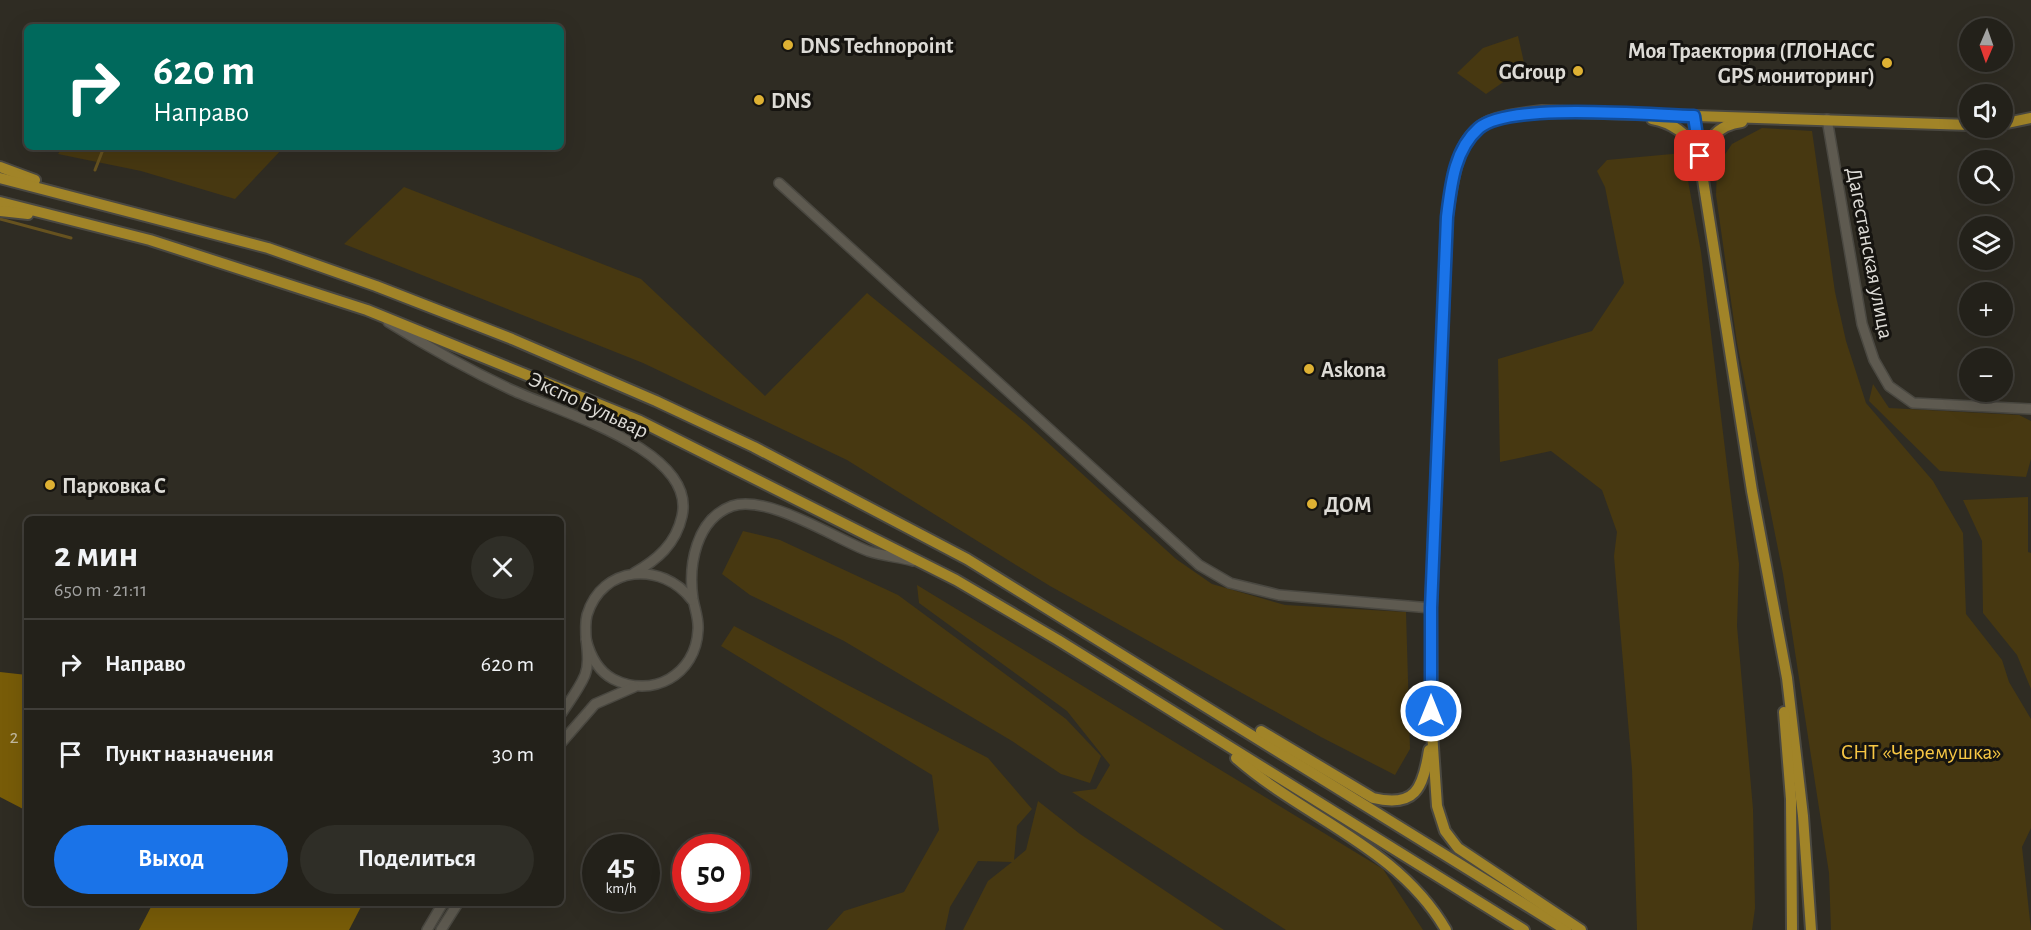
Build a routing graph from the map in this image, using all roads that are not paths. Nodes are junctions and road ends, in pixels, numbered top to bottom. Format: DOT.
graph roads {
  1 [pos="1617,114"];
  2 [pos="1694,116"];
  3 [pos="1780,118"];
  4 [pos="2031,118"];
  5 [pos="1827,119"];
  6 [pos="2013,122"];
  7 [pos="1959,125"];
  8 [pos="0,167"];
  9 [pos="1703,176"];
  10 [pos="0,178"];
  11 [pos="779,183"];
  12 [pos="66,193"];
  13 [pos="0,202"];
  14 [pos="1708,208"];
  15 [pos="0,211"];
  16 [pos="58,217"];
  17 [pos="377,315"];
  18 [pos="2031,409"];
  19 [pos="927,564"];
  20 [pos="634,573"];
  21 [pos="693,601"];
  22 [pos="1431,608"];
  23 [pos="1773,608"];
  24 [pos="586,639"];
  25 [pos="634,687"];
  26 [pos="564,709"];
  27 [pos="1216,712"];
  28 [pos="1432,732"];
  29 [pos="1213,738"];
  30 [pos="564,739"];
  31 [pos="441,906"];
  32 [pos="456,906"];
  33 [pos="427,930"];
  34 [pos="441,930"];
  35 [pos="1446,930"];
  36 [pos="1524,930"];
  37 [pos="1566,930"];
  38 [pos="1581,930"];
  39 [pos="1792,930"];
  40 [pos="1811,930"];
  1 -- 2 [label="main road"];
  1 -- 9 [label="main road"];
  1 -- 22 [label="main road"];
  2 -- 3 [label="main road"];
  2 -- 9 [label="main road"];
  3 -- 5 [label="main road"];
  3 -- 14 [label="main road"];
  4 -- 6 [label="main road"];
  5 -- 7 [label="main road"];
  5 -- 18 [label="street, Дагестанская улица"];
  8 -- 12 [label="main road"];
  9 -- 14 [label="main road"];
  10 -- 12 [label="main road"];
  11 -- 22 [label="street"];
  12 -- 27 [label="main road"];
  13 -- 16 [label="main road"];
  14 -- 23 [label="main road"];
  15 -- 16 [label="main road"];
  16 -- 17 [label="main road"];
  17 -- 19 [label="main road"];
  17 -- 20 [label="street, Экспо Бульвар"];
  19 -- 21 [label="street"];
  19 -- 29 [label="main road"];
  20 -- 21 [label="street"];
  20 -- 24 [label="street, Экспо Бульвар"];
  21 -- 25 [label="street"];
  22 -- 28 [label="main road"];
  23 -- 39 [label="main road"];
  23 -- 40 [label="main road"];
  24 -- 25 [label="street"];
  24 -- 26 [label="street, Экспо Бульвар"];
  25 -- 30 [label="street"];
  27 -- 28 [label="main road"];
  27 -- 37 [label="main road"];
  28 -- 38 [label="main road"];
  29 -- 35 [label="main road"];
  29 -- 36 [label="main road"];
  31 -- 33 [label="street"];
  32 -- 34 [label="street"];
}
